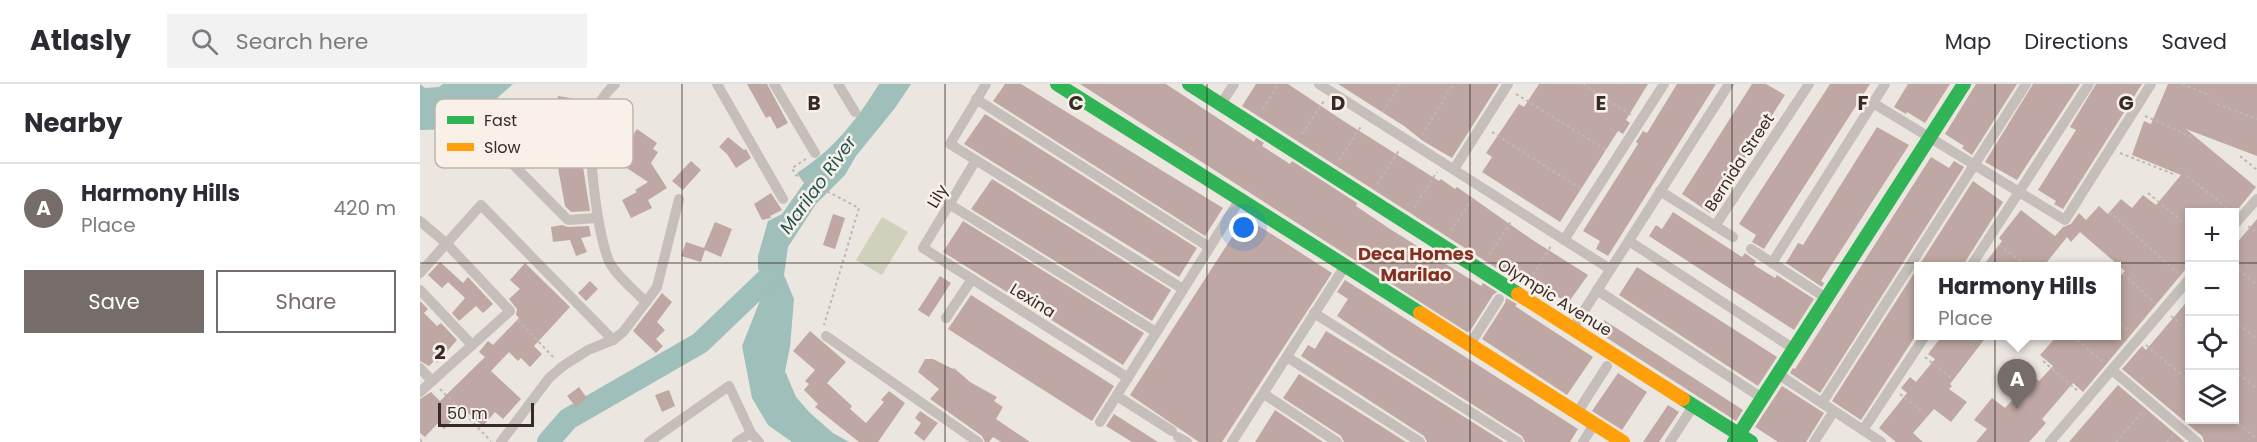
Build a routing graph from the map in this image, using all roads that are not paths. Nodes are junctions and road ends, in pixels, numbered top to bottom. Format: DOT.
graph roads {
  1 [pos="615,84"];
  2 [pos="717,84"];
  3 [pos="774,84"];
  4 [pos="838,84"];
  5 [pos="986,84"];
  6 [pos="1057,84"];
  7 [pos="1189,84"];
  8 [pos="1234,84"];
  9 [pos="1319,84"];
  10 [pos="1664,84"];
  11 [pos="1729,84"];
  12 [pos="1809,84"];
  13 [pos="1885,84"];
  14 [pos="1964,84"];
  15 [pos="2026,84"];
  16 [pos="2089,84"];
  17 [pos="2151,84"];
  18 [pos="1507,86"];
  19 [pos="602,99"];
  20 [pos="976,99"];
  21 [pos="1873,103"];
  22 [pos="1221,104"];
  23 [pos="855,111"];
  24 [pos="1930,137"];
  25 [pos="815,153"];
  26 [pos="976,160"];
  27 [pos="1974,165"];
  28 [pos="516,168"];
  29 [pos="593,168"];
  30 [pos="1454,169"];
  31 [pos="1660,191"];
  32 [pos="2020,193"];
  33 [pos="679,199"];
  34 [pos="783,199"];
  35 [pos="1239,199"];
  36 [pos="2257,199"];
  37 [pos="949,204"];
  38 [pos="597,218"];
  39 [pos="2239,220"];
  40 [pos="420,221"];
  41 [pos="1715,226"];
  42 [pos="1732,237"];
  43 [pos="1561,238"];
  44 [pos="1629,240"];
  45 [pos="447,244"];
  46 [pos="1209,247"];
  47 [pos="923,248"];
  48 [pos="1751,249"];
  49 [pos="1974,262"];
  50 [pos="1772,263"];
  51 [pos="1345,266"];
  52 [pos="1610,269"];
  53 [pos="420,273"];
  54 [pos="972,279"];
  55 [pos="2185,283"];
  56 [pos="1183,289"];
  57 [pos="420,290"];
  58 [pos="1597,290"];
  59 [pos="1826,298"];
  60 [pos="1499,299"];
  61 [pos="646,302"];
  62 [pos="1314,313"];
  63 [pos="946,318"];
  64 [pos="1573,328"];
  65 [pos="1156,332"];
  66 [pos="826,336"];
  67 [pos="613,340"];
  68 [pos="1922,340"];
  69 [pos="472,345"];
  70 [pos="1468,346"];
  71 [pos="1794,349"];
  72 [pos="1287,357"];
  73 [pos="1608,366"];
  74 [pos="420,368"];
  75 [pos="2112,370"];
  76 [pos="1778,374"];
  77 [pos="1128,378"];
  78 [pos="432,381"];
  79 [pos="420,392"];
  80 [pos="1264,394"];
  81 [pos="1116,396"];
  82 [pos="1762,398"];
  83 [pos="1822,403"];
  84 [pos="1694,405"];
  85 [pos="1834,411"];
  86 [pos="1577,413"];
  87 [pos="1100,422"];
  88 [pos="1594,424"];
  89 [pos="1863,430"];
  90 [pos="751,433"];
  91 [pos="1179,436"];
  92 [pos="1736,438"];
  93 [pos="652,441"];
  94 [pos="501,442"];
  95 [pos="737,442"];
  96 [pos="759,442"];
  97 [pos="978,442"];
  98 [pos="1233,442"];
  99 [pos="1337,442"];
  100 [pos="1420,442"];
  101 [pos="1518,442"];
  102 [pos="1583,442"];
  103 [pos="1623,442"];
  104 [pos="1670,442"];
  105 [pos="1751,442"];
  106 [pos="1814,442"];
  107 [pos="1881,442"];
  108 [pos="2050,442"];
  109 [pos="2197,442"];
  1 -- 19 [label="street"];
  2 -- 34 [label="street"];
  3 -- 25 [label="street"];
  4 -- 23 [label="street"];
  5 -- 20 [label="street"];
  6 -- 35 [label="street"];
  7 -- 22 [label="street, Olympic Avenue"];
  8 -- 22 [label="street"];
  9 -- 30 [label="street"];
  10 -- 43 [label="street"];
  11 -- 31 [label="street"];
  12 -- 41 [label="street, Bernida Street"];
  13 -- 21 [label="street"];
  14 -- 24 [label="street"];
  15 -- 27 [label="street"];
  16 -- 32 [label="street"];
  17 -- 32 [label="street"];
  18 -- 30 [label="street"];
  20 -- 26 [label="street"];
  20 -- 46 [label="street"];
  21 -- 24 [label="street"];
  21 -- 50 [label="street"];
  22 -- 64 [label="street, Olympic Avenue"];
  24 -- 27 [label="street"];
  24 -- 59 [label="street"];
  26 -- 37 [label="street, Lily"];
  26 -- 56 [label="street"];
  27 -- 32 [label="street"];
  27 -- 83 [label="street"];
  28 -- 38 [label="street"];
  29 -- 38 [label="street"];
  30 -- 43 [label="street"];
  31 -- 41 [label="street"];
  31 -- 44 [label="street"];
  32 -- 49 [label="street"];
  33 -- 61 [label="street"];
  35 -- 46 [label="street"];
  35 -- 51 [label="street"];
  36 -- 39 [label="street"];
  37 -- 47 [label="street, Lily"];
  37 -- 65 [label="street"];
  38 -- 61 [label="street"];
  40 -- 45 [label="street"];
  41 -- 42 [label="street"];
  43 -- 52 [label="street"];
  44 -- 52 [label="street"];
  44 -- 71 [label="street"];
  45 -- 53 [label="street"];
  45 -- 67 [label="street"];
  45 -- 69 [label="street"];
  46 -- 56 [label="street"];
  47 -- 54 [label="street, Lexina"];
  48 -- 50 [label="street"];
  50 -- 59 [label="street"];
  51 -- 62 [label="street"];
  51 -- 70 [label="street"];
  52 -- 58 [label="street"];
  54 -- 63 [label="street"];
  54 -- 77 [label="street, Lexina"];
  55 -- 75 [label="street"];
  56 -- 65 [label="street"];
  57 -- 69 [label="street"];
  58 -- 64 [label="street"];
  58 -- 82 [label="street"];
  59 -- 71 [label="street"];
  60 -- 70 [label="street"];
  61 -- 67 [label="street"];
  62 -- 72 [label="street"];
  62 -- 101 [label="street"];
  64 -- 84 [label="street, Olympic Avenue"];
  65 -- 77 [label="street"];
  66 -- 97 [label="street"];
  67 -- 94 [label="street"];
  68 -- 89 [label="street"];
  69 -- 78 [label="street"];
  70 -- 86 [label="street"];
  71 -- 76 [label="street"];
  72 -- 80 [label="street"];
  72 -- 100 [label="street"];
  73 -- 86 [label="street"];
  74 -- 78 [label="street"];
  75 -- 108 [label="street"];
  75 -- 109 [label="street"];
  76 -- 82 [label="street"];
  76 -- 83 [label="street"];
  77 -- 81 [label="street"];
  78 -- 79 [label="street"];
  80 -- 98 [label="street"];
  80 -- 99 [label="street"];
  81 -- 87 [label="street"];
  81 -- 91 [label="street"];
  82 -- 92 [label="street"];
  83 -- 85 [label="street"];
  84 -- 92 [label="street, Olympic Avenue"];
  84 -- 104 [label="street"];
  85 -- 89 [label="street"];
  85 -- 106 [label="street"];
  86 -- 88 [label="street"];
  88 -- 102 [label="street"];
  88 -- 103 [label="street"];
  89 -- 107 [label="street"];
  90 -- 93 [label="street"];
  90 -- 95 [label="street"];
  90 -- 96 [label="street"];
  92 -- 105 [label="street, Olympic Avenue"];
}
